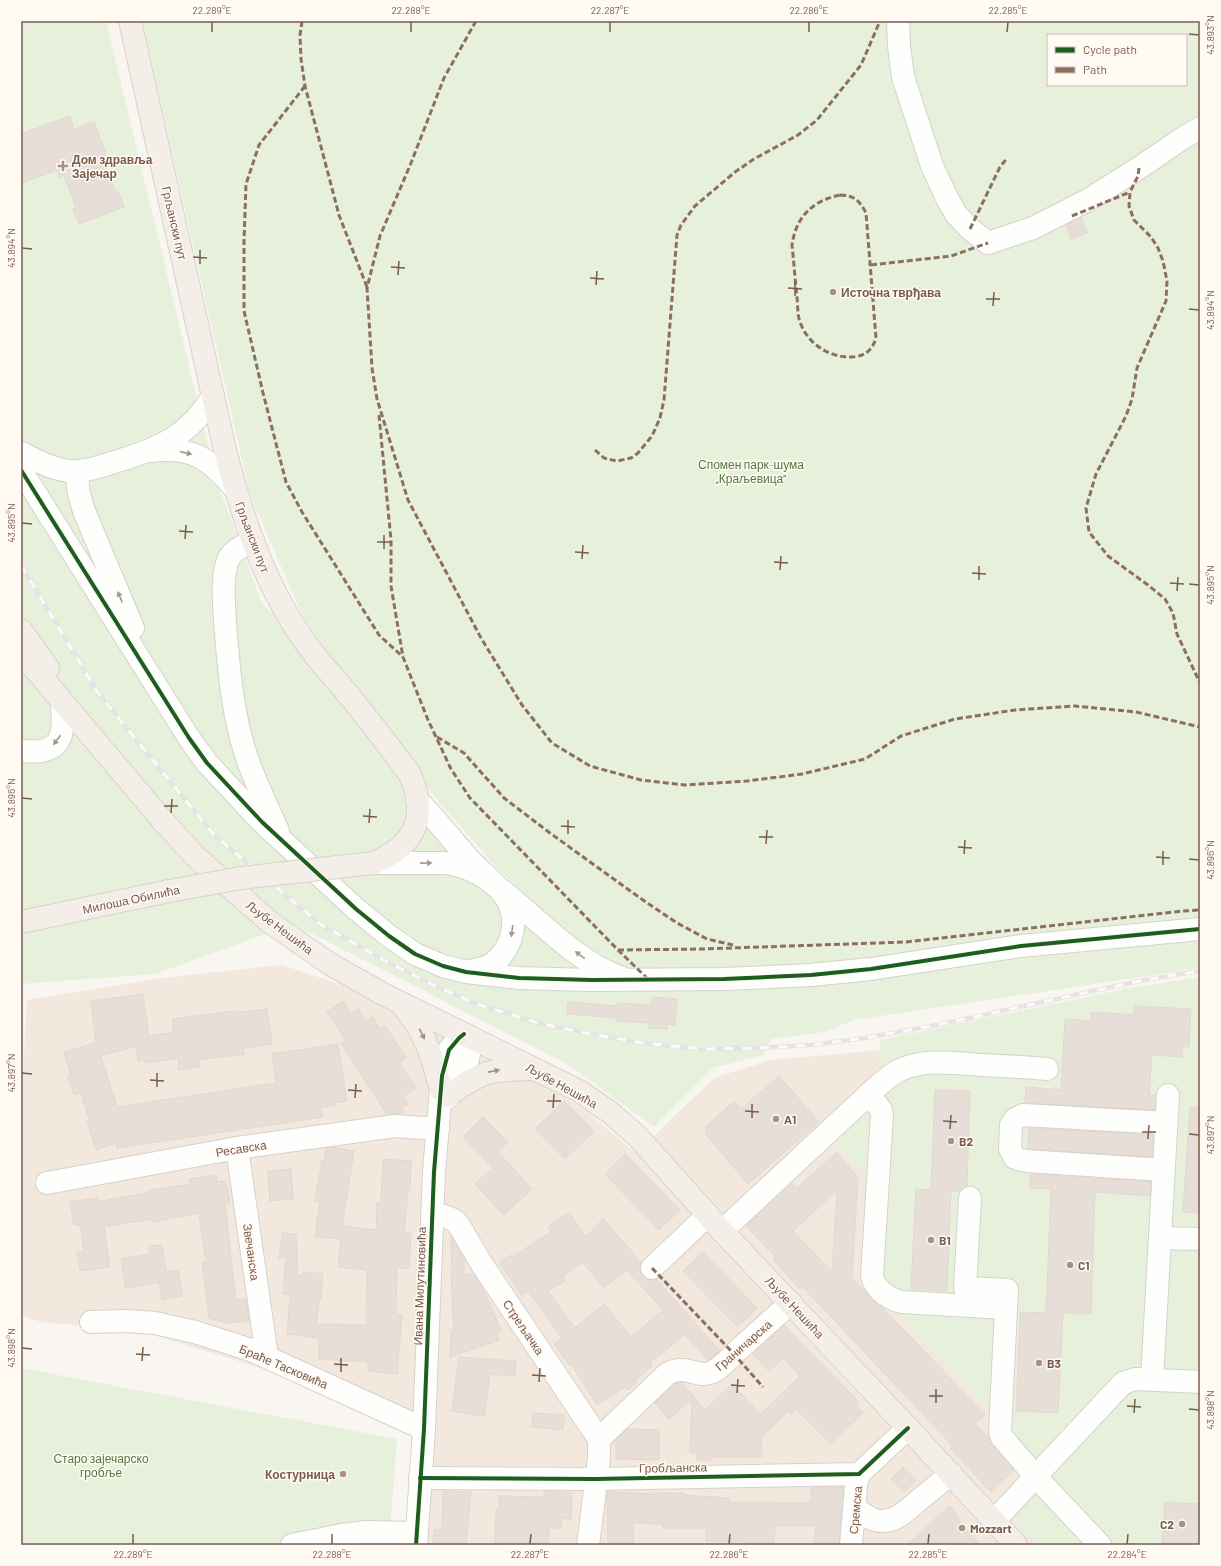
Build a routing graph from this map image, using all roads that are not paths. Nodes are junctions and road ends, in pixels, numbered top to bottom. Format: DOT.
graph roads {
  1 [pos="130,21"];
  2 [pos="898,21"];
  3 [pos="1200,128"];
  4 [pos="213,396"];
  5 [pos="147,452"];
  6 [pos="21,454"];
  7 [pos="21,470"];
  8 [pos="76,471"];
  9 [pos="235,489"];
  10 [pos="253,540"];
  11 [pos="21,630"];
  12 [pos="21,656"];
  13 [pos="157,684"];
  14 [pos="62,703"];
  15 [pos="21,751"];
  16 [pos="118,767"];
  17 [pos="417,800"];
  18 [pos="284,843"];
  19 [pos="373,863"];
  20 [pos="241,878"];
  21 [pos="494,884"];
  22 [pos="21,922"];
  23 [pos="1200,929"];
  24 [pos="466,972"];
  25 [pos="627,979"];
  26 [pos="400,1002"];
  27 [pos="467,1035"];
  28 [pos="534,1068"];
  29 [pos="1046,1069"];
  30 [pos="869,1094"];
  31 [pos="1168,1095"];
  32 [pos="443,1098"];
  33 [pos="1166,1123"];
  34 [pos="438,1129"];
  35 [pos="237,1148"];
  36 [pos="1164,1170"];
  37 [pos="47,1183"];
  38 [pos="970,1198"];
  39 [pos="432,1214"];
  40 [pos="708,1215"];
  41 [pos="722,1231"];
  42 [pos="1160,1238"];
  43 [pos="1200,1239"];
  44 [pos="652,1268"];
  45 [pos="791,1303"];
  46 [pos="1006,1308"];
  47 [pos="91,1322"];
  48 [pos="267,1357"];
  49 [pos="1152,1379"];
  50 [pos="1200,1382"];
  51 [pos="424,1428"];
  52 [pos="908,1428"];
  53 [pos="599,1439"];
  54 [pos="859,1474"];
  55 [pos="951,1474"];
  56 [pos="1036,1477"];
  57 [pos="420,1478"];
  58 [pos="596,1479"];
  59 [pos="855,1507"];
  60 [pos="994,1521"];
  61 [pos="416,1539"];
  62 [pos="292,1545"];
  63 [pos="588,1545"];
  64 [pos="851,1545"];
  65 [pos="1016,1545"];
  66 [pos="1100,1545"];
  1 -- 4 [label="main road, Грљански пут"];
  2 -- 3 [label="street"];
  4 -- 5 [label="street"];
  4 -- 9 [label="main road, Грљански пут"];
  5 -- 8 [label="street"];
  5 -- 9 [label="street, one-way"];
  6 -- 8 [label="street"];
  7 -- 13 [label="street"];
  13 -- 8 [label="street, one-way"];
  9 -- 10 [label="main road, Грљански пут"];
  10 -- 17 [label="main road, Грљански пут"];
  10 -- 18 [label="street"];
  11 -- 16 [label="main road"];
  12 -- 14 [label="main road"];
  13 -- 18 [label="street"];
  14 -- 15 [label="street, one-way"];
  14 -- 16 [label="main road"];
  16 -- 26 [label="main road, Љубе Нешића"];
  17 -- 19 [label="main road, Грљански пут"];
  17 -- 21 [label="street"];
  18 -- 24 [label="street"];
  19 -- 20 [label="main road, Грљански пут, bridge"];
  19 -- 21 [label="street, one-way"];
  20 -- 22 [label="main road, Милоша Обилића, bridge"];
  21 -- 24 [label="street, one-way"];
  25 -- 21 [label="street, one-way"];
  23 -- 25 [label="street"];
  24 -- 25 [label="street"];
  26 -- 27 [label="main road, Љубе Нешића"];
  26 -- 32 [label="main road, one-way"];
  27 -- 28 [label="main road, Љубе Нешића"];
  27 -- 32 [label="street, Ивана Милутиновића"];
  32 -- 28 [label="main road, one-way"];
  28 -- 40 [label="main road, Љубе Нешића"];
  29 -- 30 [label="street"];
  30 -- 41 [label="street"];
  30 -- 46 [label="street"];
  31 -- 33 [label="street"];
  32 -- 34 [label="street, Ивана Милутиновића"];
  33 -- 36 [label="street"];
  33 -- 36 [label="street"];
  34 -- 35 [label="street, Ресавска"];
  34 -- 39 [label="street, Ивана Милутиновића"];
  35 -- 37 [label="street, Ресавска"];
  35 -- 48 [label="street, Звечанска"];
  36 -- 42 [label="street"];
  38 -- 46 [label="street"];
  39 -- 51 [label="street, Ивана Милутиновића"];
  39 -- 53 [label="street, Стрељачка"];
  40 -- 41 [label="main road, Љубе Нешића"];
  40 -- 44 [label="street"];
  41 -- 45 [label="main road, Љубе Нешића"];
  42 -- 43 [label="street"];
  42 -- 49 [label="street"];
  45 -- 52 [label="main road, Љубе Нешића"];
  45 -- 53 [label="street, Граничарска"];
  46 -- 56 [label="street"];
  47 -- 48 [label="street, Браће Тасковића"];
  48 -- 51 [label="street, Браће Тасковића"];
  49 -- 50 [label="street"];
  49 -- 56 [label="street"];
  51 -- 57 [label="street, Ивана Милутиновића"];
  52 -- 54 [label="street"];
  52 -- 55 [label="main road, Љубе Нешића"];
  53 -- 58 [label="street"];
  54 -- 58 [label="street, Гробљанска"];
  54 -- 59 [label="street, Сремска"];
  55 -- 59 [label="street"];
  55 -- 60 [label="main road, Љубе Нешића"];
  56 -- 60 [label="street"];
  56 -- 66 [label="street"];
  57 -- 58 [label="street, Гробљанска"];
  57 -- 61 [label="street, Ивана Милутиновића"];
  58 -- 63 [label="street"];
  59 -- 64 [label="street, Сремска"];
  60 -- 65 [label="main road, Љубе Нешића"];
  61 -- 62 [label="street"];
}
